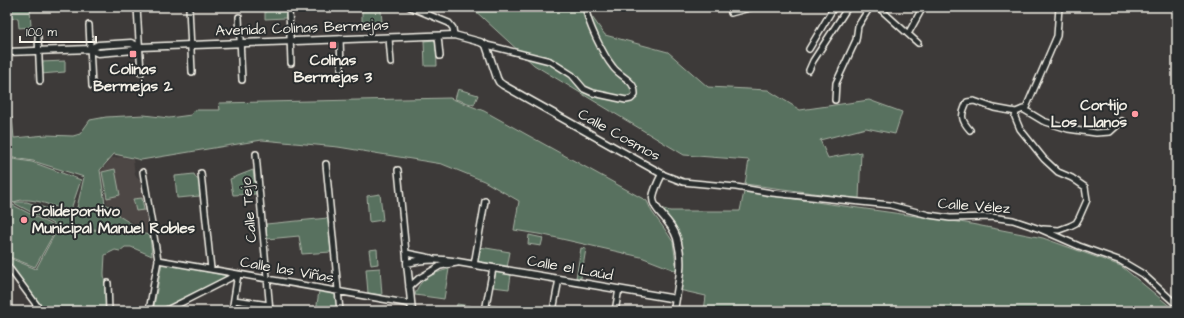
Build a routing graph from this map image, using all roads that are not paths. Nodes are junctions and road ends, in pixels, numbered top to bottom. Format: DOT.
graph roads {
  1 [pos="137,7"];
  2 [pos="189,7"];
  3 [pos="410,7"];
  4 [pos="586,7"];
  5 [pos="753,7"];
  6 [pos="834,7"];
  7 [pos="848,7"];
  8 [pos="870,7"];
  9 [pos="878,7"];
  10 [pos="923,7"];
  11 [pos="1059,7"];
  12 [pos="289,9"];
  13 [pos="884,9"];
  14 [pos="731,13"];
  15 [pos="239,17"];
  16 [pos="89,25"];
  17 [pos="908,34"];
  18 [pos="454,35"];
  19 [pos="438,36"];
  20 [pos="38,37"];
  21 [pos="389,38"];
  22 [pos="340,39"];
  23 [pos="290,42"];
  24 [pos="240,43"];
  25 [pos="918,43"];
  26 [pos="191,45"];
  27 [pos="486,45"];
  28 [pos="140,47"];
  29 [pos="90,48"];
  30 [pos="809,49"];
  31 [pos="38,51"];
  32 [pos="7,52"];
  33 [pos="440,56"];
  34 [pos="291,63"];
  35 [pos="391,63"];
  36 [pos="341,68"];
  37 [pos="809,70"];
  38 [pos="192,72"];
  39 [pos="141,73"];
  40 [pos="242,80"];
  41 [pos="40,81"];
  42 [pos="92,86"];
  43 [pos="835,100"];
  44 [pos="1025,110"];
  45 [pos="1016,112"];
  46 [pos="1122,121"];
  47 [pos="970,130"];
  48 [pos="256,154"];
  49 [pos="326,164"];
  50 [pos="398,170"];
  51 [pos="143,172"];
  52 [pos="201,173"];
  53 [pos="662,174"];
  54 [pos="772,193"];
  55 [pos="485,201"];
  56 [pos="1040,229"];
  57 [pos="406,253"];
  58 [pos="434,258"];
  59 [pos="158,260"];
  60 [pos="407,262"];
  61 [pos="460,263"];
  62 [pos="7,265"];
  63 [pos="474,265"];
  64 [pos="493,268"];
  65 [pos="211,269"];
  66 [pos="238,274"];
  67 [pos="267,279"];
  68 [pos="559,279"];
  69 [pos="108,283"];
  70 [pos="409,288"];
  71 [pos="619,289"];
  72 [pos="339,291"];
  73 [pos="676,299"];
  74 [pos="234,300"];
  75 [pos="411,304"];
  76 [pos="1177,305"];
  77 [pos="270,308"];
  78 [pos="41,311"];
  79 [pos="109,311"];
  80 [pos="149,311"];
  81 [pos="165,311"];
  82 [pos="232,311"];
  83 [pos="340,311"];
  84 [pos="412,311"];
  85 [pos="485,311"];
  86 [pos="554,311"];
  87 [pos="615,311"];
  88 [pos="674,311"];
  1 -- 28 [label="street"];
  2 -- 26 [label="street"];
  3 -- 18 [label="street"];
  4 -- 27 [label="street"];
  5 -- 14 [label="street"];
  6 -- 30 [label="street"];
  7 -- 37 [label="street"];
  8 -- 43 [label="street"];
  9 -- 13 [label="street"];
  10 -- 17 [label="street"];
  11 -- 44 [label="street"];
  12 -- 23 [label="street"];
  13 -- 17 [label="street"];
  15 -- 24 [label="street"];
  16 -- 29 [label="street"];
  17 -- 25 [label="street"];
  18 -- 19 [label="street, Avenida Colinas Bermejas"];
  18 -- 27 [label="street, Avenida Colinas Bermejas"];
  19 -- 21 [label="street, Avenida Colinas Bermejas"];
  19 -- 33 [label="street"];
  20 -- 31 [label="street"];
  21 -- 22 [label="street, Avenida Colinas Bermejas"];
  21 -- 35 [label="street"];
  22 -- 23 [label="street, Avenida Colinas Bermejas"];
  22 -- 36 [label="street"];
  23 -- 24 [label="street, Avenida Colinas Bermejas"];
  23 -- 34 [label="street"];
  24 -- 26 [label="street, Avenida Colinas Bermejas"];
  24 -- 40 [label="street"];
  26 -- 28 [label="street, Avenida Colinas Bermejas"];
  26 -- 38 [label="street"];
  27 -- 53 [label="street, Calle Cosmos"];
  28 -- 29 [label="street, Avenida Colinas Bermejas"];
  28 -- 39 [label="street"];
  29 -- 31 [label="street, Avenida Colinas Bermejas"];
  29 -- 42 [label="street"];
  31 -- 32 [label="street, Avenida Colinas Bermejas"];
  31 -- 41 [label="street"];
  44 -- 45 [label="street"];
  44 -- 46 [label="street"];
  45 -- 47 [label="street"];
  45 -- 56 [label="street"];
  48 -- 67 [label="street, Calle Tejo"];
  49 -- 72 [label="street"];
  50 -- 57 [label="street"];
  51 -- 59 [label="street"];
  52 -- 65 [label="street"];
  53 -- 54 [label="street, Calle Cosmos"];
  53 -- 73 [label="street"];
  54 -- 56 [label="street, Calle Vélez"];
  55 -- 63 [label="street"];
  56 -- 76 [label="street, Calle Vélez"];
  57 -- 58 [label="street, Calle el Laúd"];
  57 -- 60 [label="street"];
  58 -- 60 [label="street, Calle el Laúd"];
  58 -- 61 [label="street, Calle el Laúd"];
  59 -- 65 [label="street, Calle las Viñas"];
  59 -- 80 [label="street"];
  60 -- 70 [label="street"];
  61 -- 63 [label="street, Calle el Laúd"];
  61 -- 70 [label="street, Calle el Laúd"];
  62 -- 78 [label="street"];
  63 -- 64 [label="street, Calle el Laúd"];
  64 -- 68 [label="street, Calle el Laúd"];
  64 -- 85 [label="street"];
  65 -- 66 [label="street, Calle las Viñas"];
  66 -- 67 [label="street, Calle las Viñas"];
  66 -- 74 [label="street"];
  66 -- 81 [label="street"];
  67 -- 72 [label="street, Calle las Viñas"];
  67 -- 77 [label="street, Calle Tejo"];
  68 -- 71 [label="street, Calle el Laúd"];
  68 -- 86 [label="street"];
  69 -- 79 [label="street"];
  70 -- 75 [label="street"];
  71 -- 73 [label="street, Calle el Laúd"];
  71 -- 87 [label="street"];
  72 -- 75 [label="street, Calle las Viñas"];
  72 -- 83 [label="street"];
  73 -- 88 [label="street"];
  74 -- 77 [label="street"];
  74 -- 82 [label="street"];
  75 -- 84 [label="street"];
}
